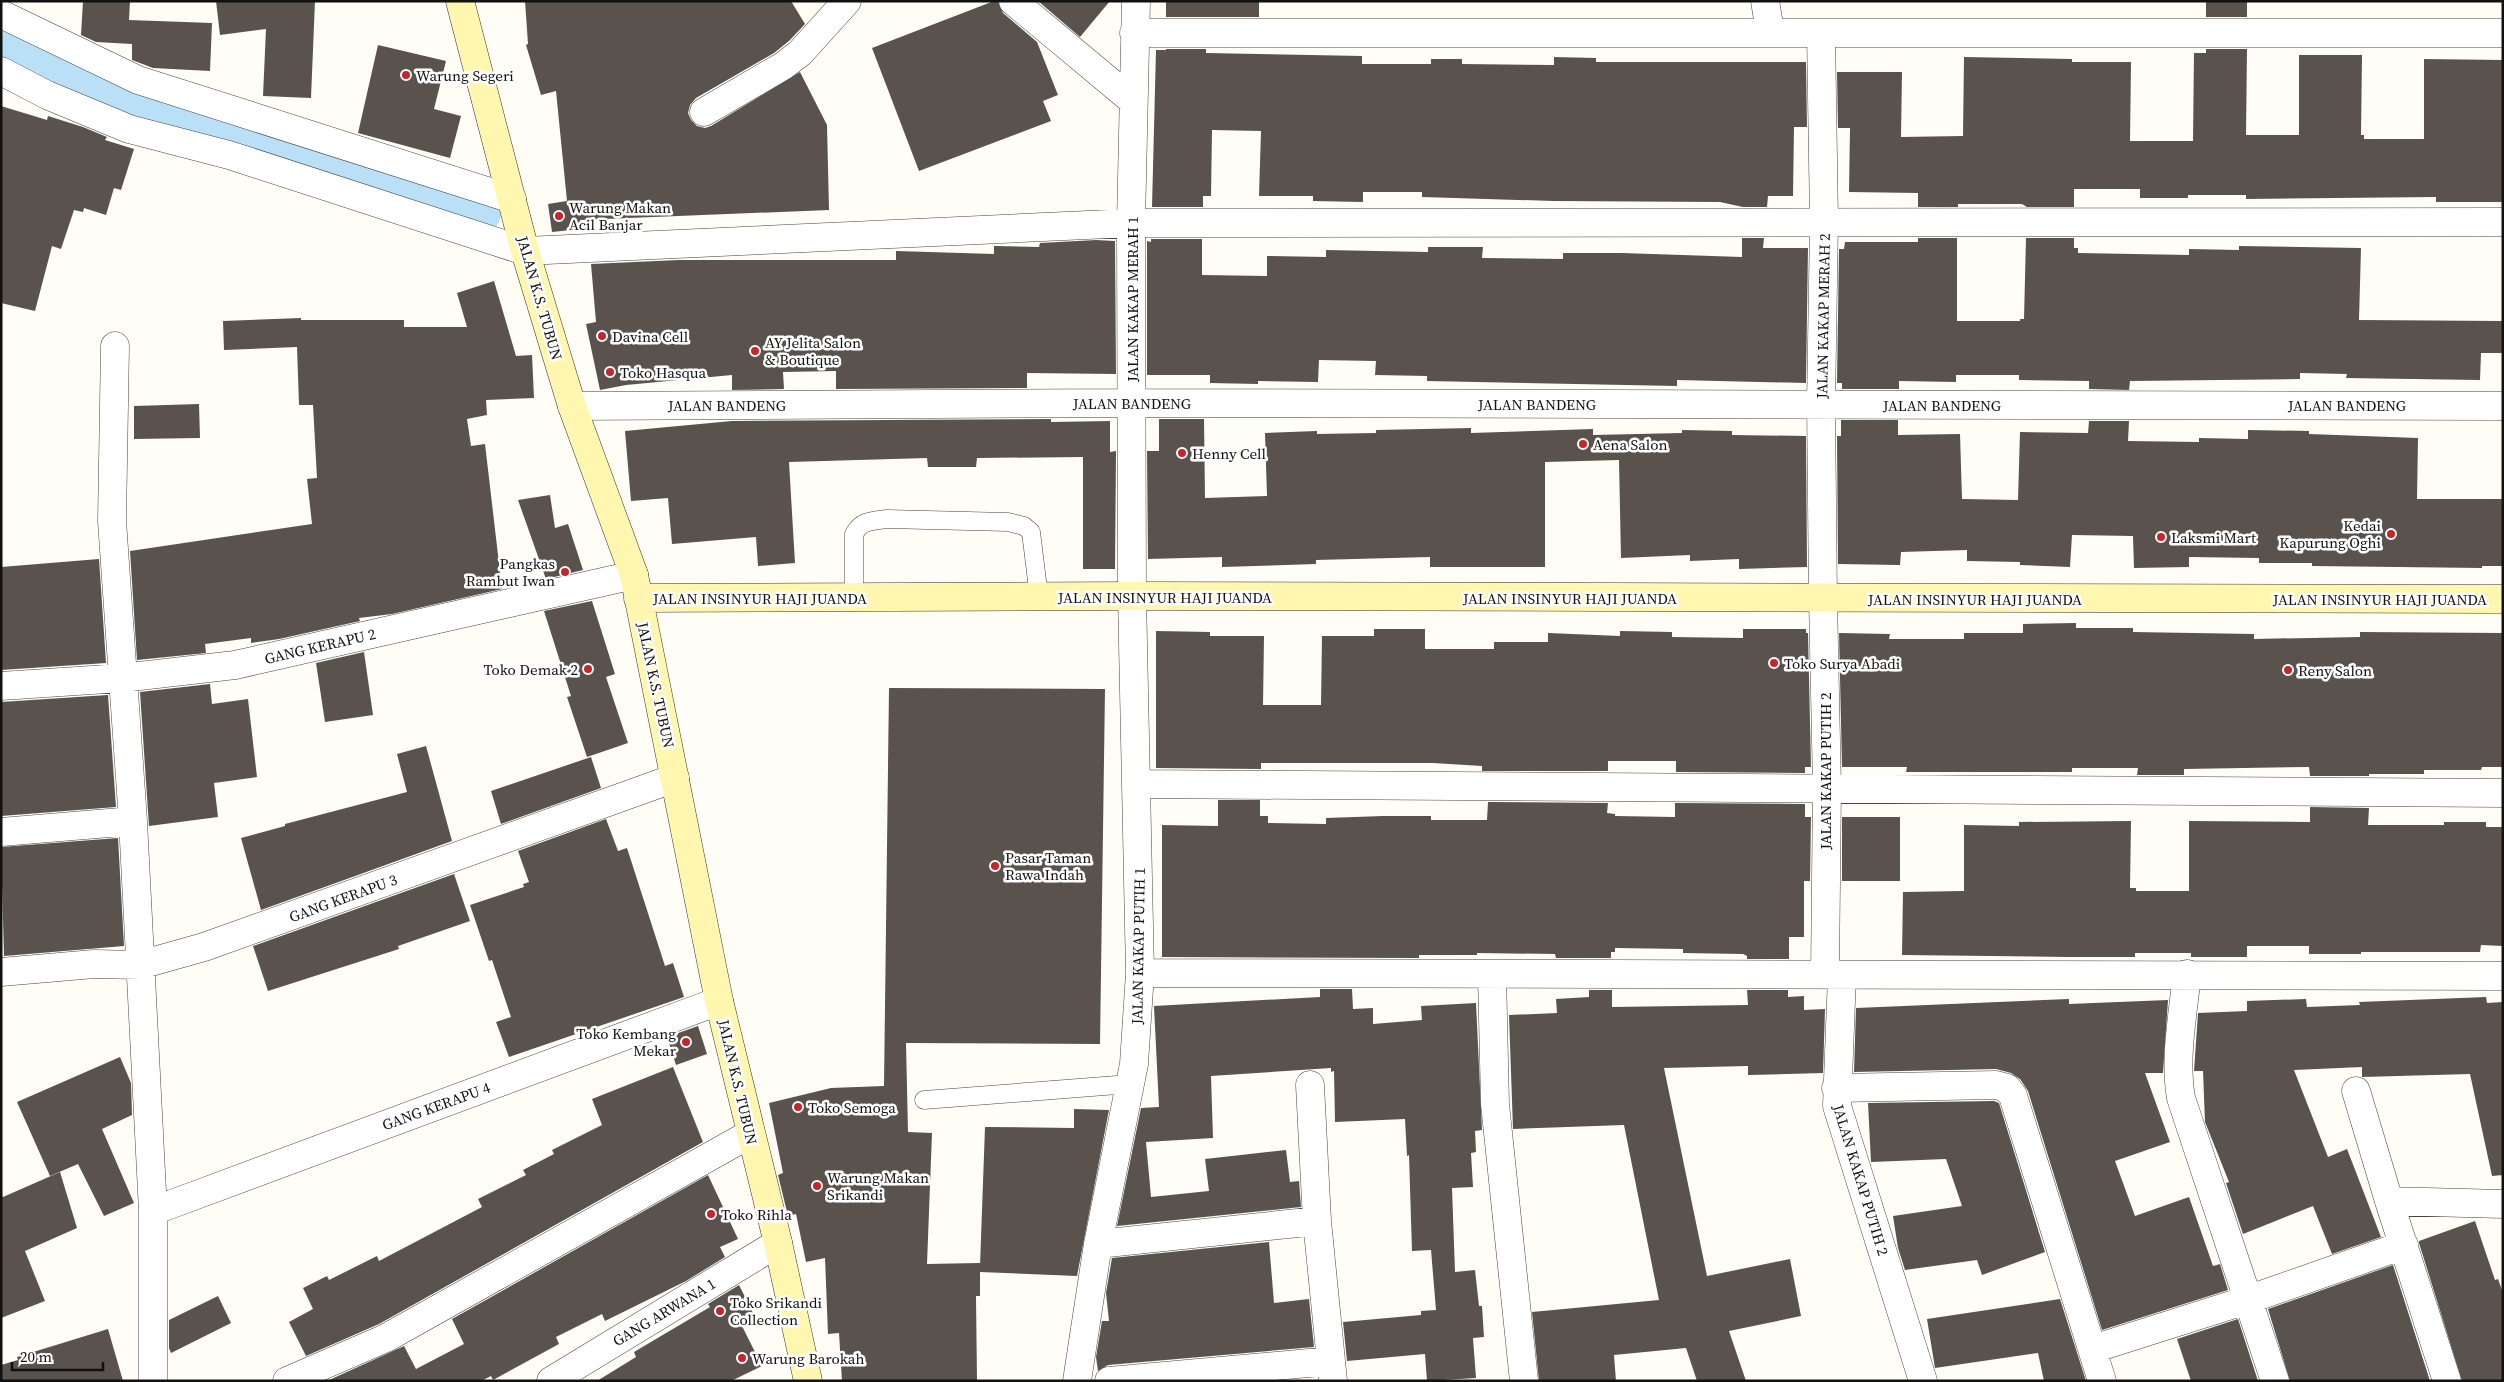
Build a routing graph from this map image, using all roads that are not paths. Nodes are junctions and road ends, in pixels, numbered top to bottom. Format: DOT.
graph roads {
  1 [pos="460,1"];
  2 [pos="848,1"];
  3 [pos="1013,1"];
  4 [pos="1136,1"];
  5 [pos="1765,1"];
  6 [pos="1,14"];
  7 [pos="1770,31"];
  8 [pos="1134,32"];
  9 [pos="2503,32"];
  10 [pos="1821,33"];
  11 [pos="1,71"];
  12 [pos="1133,101"];
  13 [pos="704,112"];
  14 [pos="512,199"];
  15 [pos="1824,222"];
  16 [pos="2503,222"];
  17 [pos="1131,223"];
  18 [pos="525,251"];
  19 [pos="115,346"];
  20 [pos="1132,403"];
  21 [pos="1822,405"];
  22 [pos="572,406"];
  23 [pos="2503,406"];
  24 [pos="636,586"];
  25 [pos="1132,596"];
  26 [pos="854,597"];
  27 [pos="1039,597"];
  28 [pos="1823,599"];
  29 [pos="2503,599"];
  30 [pos="122,678"];
  31 [pos="1,686"];
  32 [pos="675,778"];
  33 [pos="1138,784"];
  34 [pos="1827,788"];
  35 [pos="2503,794"];
  36 [pos="133,821"];
  37 [pos="1,832"];
  38 [pos="140,964"];
  39 [pos="1,972"];
  40 [pos="1140,973"];
  41 [pos="1833,974"];
  42 [pos="2187,974"];
  43 [pos="1492,975"];
  44 [pos="2503,976"];
  45 [pos="719,1001"];
  46 [pos="1130,1084"];
  47 [pos="1310,1085"];
  48 [pos="1836,1088"];
  49 [pos="2356,1091"];
  50 [pos="924,1100"];
  51 [pos="750,1134"];
  52 [pos="2389,1201"];
  53 [pos="2503,1204"];
  54 [pos="153,1211"];
  55 [pos="1317,1221"];
  56 [pos="778,1243"];
  57 [pos="1098,1244"];
  58 [pos="2404,1245"];
  59 [pos="2247,1300"];
  60 [pos="2093,1349"];
  61 [pos="1332,1371"];
  62 [pos="153,1381"];
  63 [pos="287,1381"];
  64 [pos="551,1381"];
  65 [pos="808,1381"];
  66 [pos="1077,1381"];
  67 [pos="1109,1381"];
  68 [pos="1524,1381"];
  69 [pos="1923,1381"];
  70 [pos="2102,1381"];
  71 [pos="2275,1381"];
  72 [pos="2447,1381"];
  1 -- 14 [label="street, JALAN K.S. TUBUN"];
  2 -- 13 [label="street"];
  3 -- 12 [label="street"];
  4 -- 8 [label="street, JALAN KAKAP MERAH 1"];
  5 -- 7 [label="street"];
  6 -- 14 [label="street"];
  7 -- 8 [label="street"];
  7 -- 10 [label="street"];
  8 -- 12 [label="street, JALAN KAKAP MERAH 1"];
  9 -- 10 [label="street"];
  10 -- 15 [label="street, JALAN KAKAP MERAH 2"];
  11 -- 18 [label="street"];
  12 -- 17 [label="street, JALAN KAKAP MERAH 1"];
  14 -- 18 [label="street, JALAN K.S. TUBUN"];
  15 -- 16 [label="street"];
  15 -- 17 [label="street"];
  15 -- 21 [label="street, JALAN KAKAP MERAH 2"];
  17 -- 18 [label="street"];
  17 -- 20 [label="street, JALAN KAKAP MERAH 1"];
  18 -- 22 [label="street, JALAN K.S. TUBUN"];
  19 -- 30 [label="street"];
  20 -- 21 [label="street, JALAN BANDENG"];
  20 -- 22 [label="street, JALAN BANDENG"];
  20 -- 25 [label="street, JALAN KAKAP MERAH 1"];
  21 -- 23 [label="street, JALAN BANDENG"];
  21 -- 28 [label="street, JALAN KAKAP MERAH 2"];
  22 -- 24 [label="street, JALAN K.S. TUBUN"];
  24 -- 26 [label="street, JALAN INSINYUR HAJI JUANDA"];
  24 -- 30 [label="street, GANG KERAPU 2"];
  24 -- 32 [label="street, JALAN K.S. TUBUN"];
  25 -- 27 [label="street, JALAN INSINYUR HAJI JUANDA"];
  25 -- 28 [label="street, JALAN INSINYUR HAJI JUANDA"];
  25 -- 33 [label="street, JALAN KAKAP PUTIH 1"];
  26 -- 27 [label="street, JALAN INSINYUR HAJI JUANDA"];
  26 -- 27 [label="lane"];
  28 -- 29 [label="street, JALAN INSINYUR HAJI JUANDA"];
  28 -- 34 [label="street, JALAN KAKAP PUTIH 2"];
  30 -- 31 [label="street, GANG KERAPU 2"];
  30 -- 36 [label="street"];
  32 -- 38 [label="street, GANG KERAPU 3"];
  32 -- 45 [label="street, JALAN K.S. TUBUN"];
  33 -- 34 [label="street"];
  33 -- 40 [label="street, JALAN KAKAP PUTIH 1"];
  34 -- 35 [label="street"];
  34 -- 41 [label="street, JALAN KAKAP PUTIH 2"];
  36 -- 37 [label="street"];
  36 -- 38 [label="street"];
  38 -- 39 [label="street, GANG KERAPU 3"];
  38 -- 54 [label="street"];
  40 -- 43 [label="street"];
  40 -- 46 [label="street, JALAN KAKAP PUTIH 1"];
  41 -- 42 [label="street"];
  41 -- 43 [label="street"];
  41 -- 48 [label="street, JALAN KAKAP PUTIH 2"];
  42 -- 44 [label="street"];
  42 -- 59 [label="street"];
  43 -- 68 [label="street"];
  45 -- 51 [label="street, JALAN K.S. TUBUN"];
  45 -- 54 [label="street, GANG KERAPU 4"];
  46 -- 50 [label="lane"];
  46 -- 57 [label="street, JALAN KAKAP PUTIH 1"];
  47 -- 55 [label="street"];
  48 -- 60 [label="street"];
  48 -- 69 [label="street, JALAN KAKAP PUTIH 2"];
  49 -- 52 [label="street"];
  51 -- 56 [label="street, JALAN K.S. TUBUN"];
  51 -- 63 [label="street"];
  52 -- 53 [label="street"];
  52 -- 58 [label="street"];
  54 -- 62 [label="street"];
  55 -- 57 [label="street"];
  55 -- 61 [label="street"];
  56 -- 64 [label="street, GANG ARWANA 1"];
  56 -- 65 [label="street, JALAN K.S. TUBUN"];
  57 -- 66 [label="street, JALAN KAKAP PUTIH 1"];
  58 -- 59 [label="street"];
  58 -- 72 [label="street"];
  59 -- 60 [label="street"];
  59 -- 71 [label="street"];
  60 -- 70 [label="street"];
  61 -- 67 [label="street"];
}
